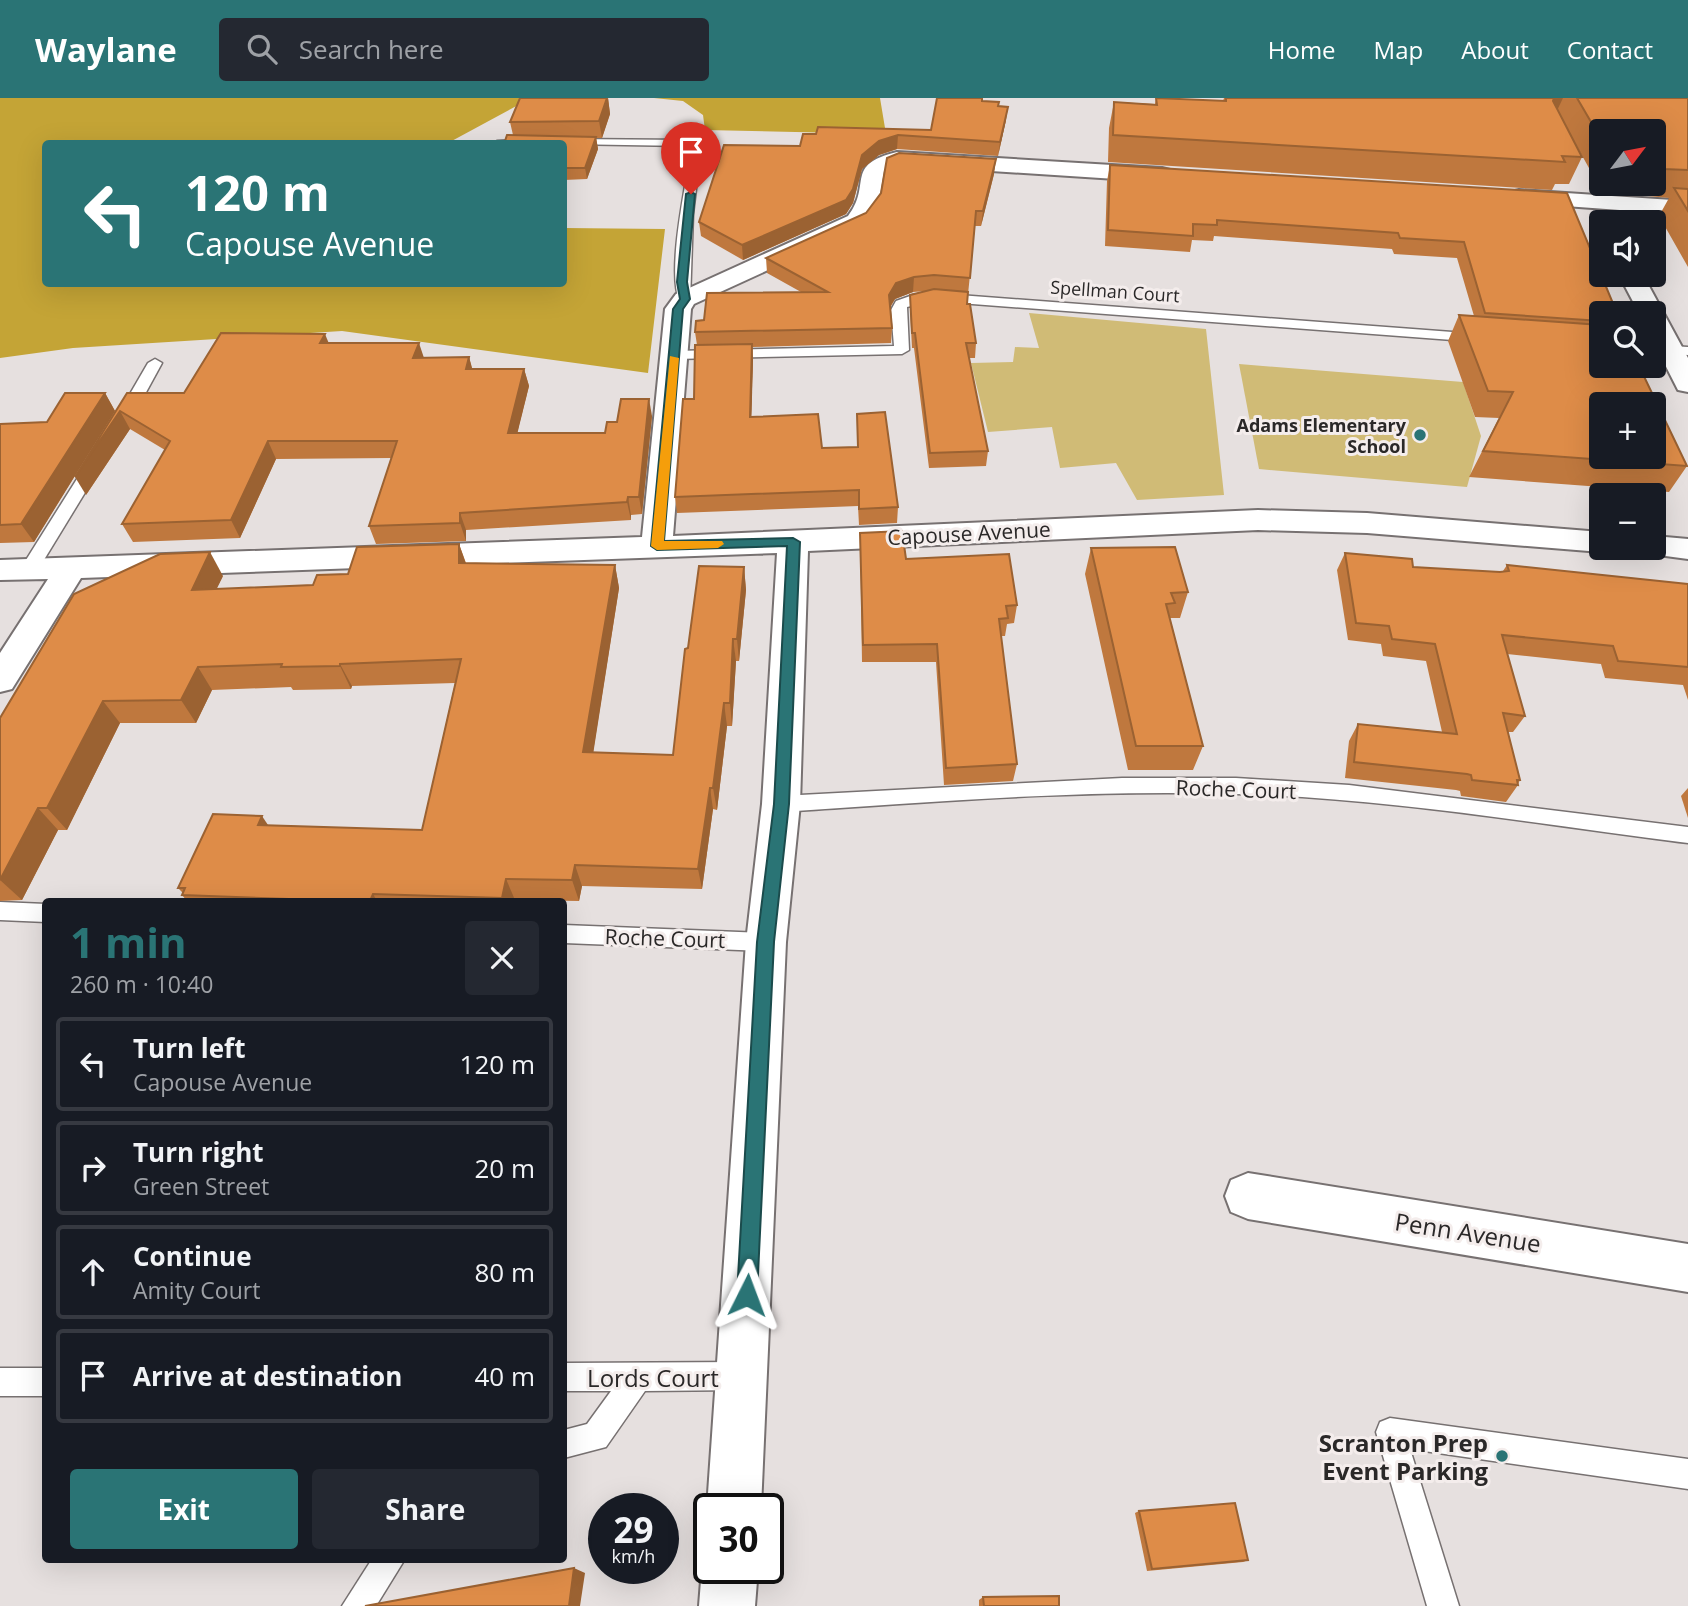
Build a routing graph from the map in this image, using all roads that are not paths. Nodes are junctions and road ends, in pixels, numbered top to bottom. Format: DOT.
graph roads {
  1 [pos="567,142"];
  2 [pos="1189,176"];
  3 [pos="1581,180"];
  4 [pos="1494,196"];
  5 [pos="1688,208"];
  6 [pos="1596,210"];
  7 [pos="1642,210"];
  8 [pos="1589,211"];
  9 [pos="685,299"];
  10 [pos="1497,339"];
  11 [pos="1671,350"];
  12 [pos="674,355"];
  13 [pos="155,363"];
  14 [pos="1688,384"];
  15 [pos="118,428"];
  16 [pos="103,451"];
  17 [pos="1589,541"];
  18 [pos="793,542"];
  19 [pos="657,546"];
  20 [pos="1666,547"];
  21 [pos="1688,549"];
  22 [pos="72,566"];
  23 [pos="15,569"];
  24 [pos="0,680"];
  25 [pos="781,804"];
  26 [pos="1688,835"];
  27 [pos="0,911"];
  28 [pos="42,913"];
  29 [pos="567,934"];
  30 [pos="766,942"];
  31 [pos="1248,1196"];
  32 [pos="1688,1268"];
  33 [pos="742,1376"];
  34 [pos="567,1377"];
  35 [pos="638,1377"];
  36 [pos="0,1382"];
  37 [pos="42,1382"];
  38 [pos="567,1443"];
  39 [pos="1688,1474"];
  40 [pos="735,1493"];
  41 [pos="387,1563"];
  42 [pos="729,1584"];
  43 [pos="358,1606"];
  44 [pos="727,1606"];
  45 [pos="1443,1606"];
  1 -- 9 [label="lane"];
  2 -- 9 [label="street"];
  3 -- 6 [label="street"];
  4 -- 8 [label="street"];
  5 -- 7 [label="street"];
  9 -- 12 [label="street"];
  10 -- 12 [label="lane, Spellman Court"];
  11 -- 14 [label="street"];
  12 -- 19 [label="street"];
  13 -- 15 [label="lane"];
  16 -- 23 [label="lane"];
  17 -- 18 [label="street, Capouse Avenue"];
  18 -- 19 [label="street, Capouse Avenue"];
  18 -- 25 [label="street"];
  19 -- 22 [label="street, Capouse Avenue"];
  20 -- 21 [label="street"];
  22 -- 23 [label="street, Capouse Avenue"];
  22 -- 24 [label="street"];
  25 -- 26 [label="lane, Roche Court"];
  25 -- 30 [label="street"];
  27 -- 28 [label="lane"];
  29 -- 30 [label="lane, Roche Court"];
  30 -- 33 [label="street"];
  31 -- 32 [label="street, Penn Avenue"];
  33 -- 35 [label="lane, Lords Court"];
  33 -- 40 [label="street"];
  34 -- 35 [label="lane, Lords Court"];
  35 -- 38 [label="lane"];
  36 -- 37 [label="lane"];
  39 -- 45 [label="lane"];
  41 -- 43 [label="lane"];
  42 -- 44 [label="street"];
}
